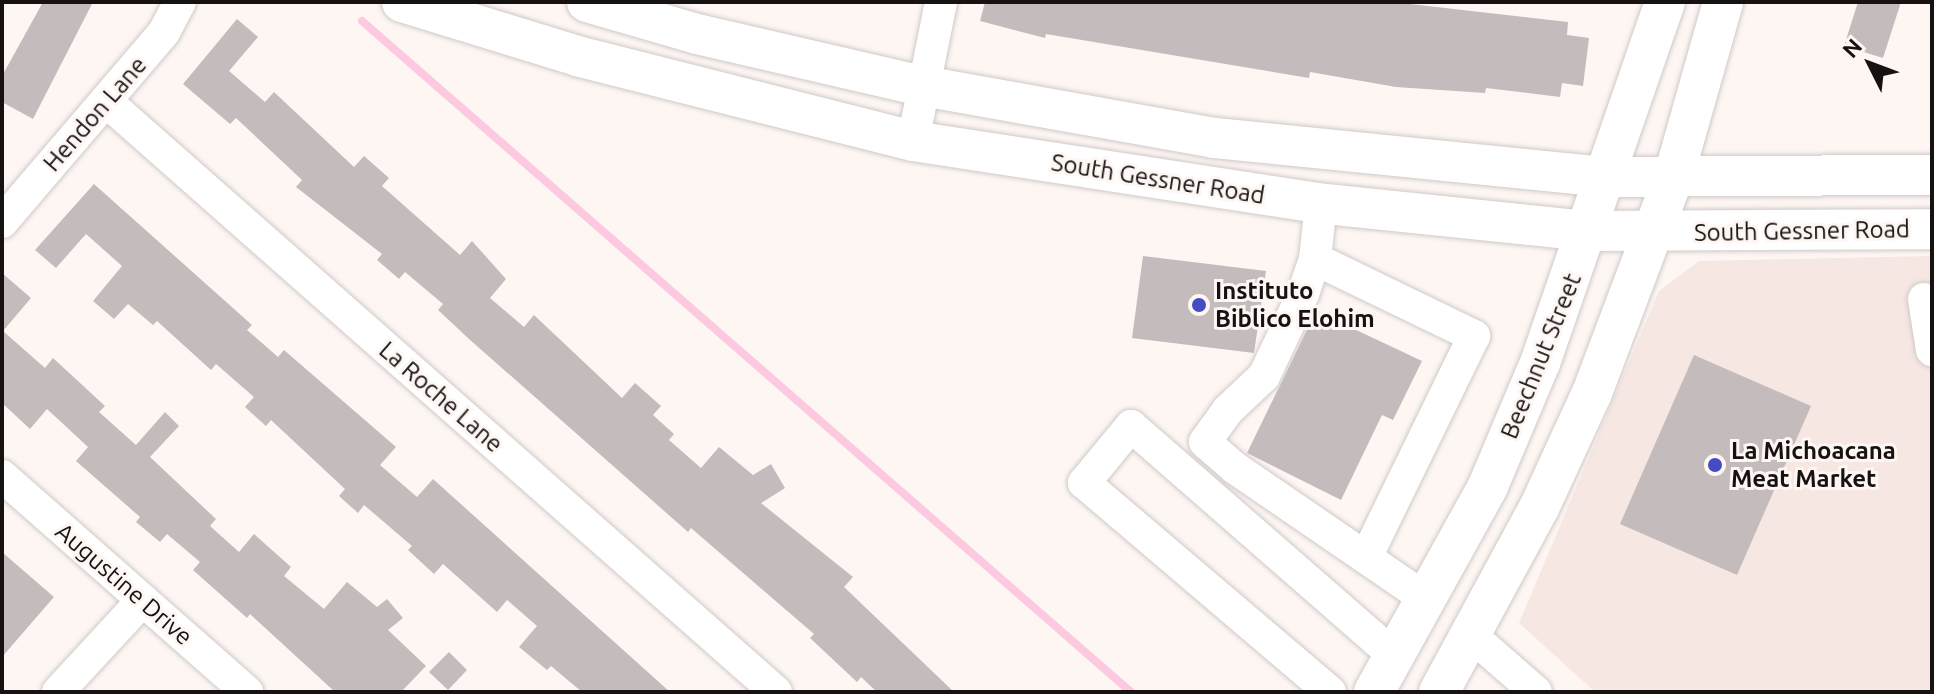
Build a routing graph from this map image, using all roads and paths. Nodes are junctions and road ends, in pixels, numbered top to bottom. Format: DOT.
graph roads {
  1 [pos="180,2"];
  2 [pos="402,2"];
  3 [pos="587,2"];
  4 [pos="941,2"];
  5 [pos="1665,2"];
  6 [pos="1723,2"];
  7 [pos="923,86"];
  8 [pos="107,102"];
  9 [pos="913,141"];
  10 [pos="1932,175"];
  11 [pos="1609,177"];
  12 [pos="1673,179"];
  13 [pos="1321,203"];
  14 [pos="2,222"];
  15 [pos="1932,229"];
  16 [pos="1589,231"];
  17 [pos="1654,233"];
  18 [pos="1315,259"];
  19 [pos="1924,299"];
  20 [pos="1932,350"];
  21 [pos="2,476"];
  22 [pos="1366,557"];
  23 [pos="143,600"];
  24 [pos="1428,600"];
  25 [pos="1472,636"];
  26 [pos="1395,656"];
  27 [pos="1529,689"];
  28 [pos="58,692"];
  29 [pos="247,692"];
  30 [pos="776,692"];
  31 [pos="1330,692"];
  32 [pos="1374,692"];
  33 [pos="1439,692"];
  1 -- 8 [label="street, Hendon Lane"];
  2 -- 9 [label="main road, South Gessner Road"];
  3 -- 7 [label="main road, South Gessner Road"];
  4 -- 7 [label="street"];
  5 -- 11 [label="main road, Beechnut Street"];
  6 -- 12 [label="main road"];
  7 -- 9 [label="street"];
  7 -- 11 [label="main road, South Gessner Road"];
  8 -- 14 [label="street, Hendon Lane"];
  8 -- 30 [label="street, La Roche Lane"];
  9 -- 13 [label="main road, South Gessner Road"];
  10 -- 12 [label="main road, South Gessner Road"];
  11 -- 12 [label="main road, South Gessner Road"];
  11 -- 16 [label="main road, Beechnut Street"];
  12 -- 17 [label="main road"];
  13 -- 16 [label="main road, South Gessner Road"];
  13 -- 18 [label="street"];
  15 -- 17 [label="main road, South Gessner Road"];
  16 -- 17 [label="main road, South Gessner Road"];
  16 -- 24 [label="main road, Beechnut Street"];
  17 -- 25 [label="main road"];
  18 -- 22 [label="street"];
  18 -- 22 [label="street"];
  19 -- 20 [label="street"];
  21 -- 23 [label="street, Augustine Drive"];
  22 -- 24 [label="street"];
  23 -- 28 [label="street"];
  23 -- 29 [label="street, Augustine Drive"];
  24 -- 26 [label="main road, Beechnut Street"];
  25 -- 27 [label="street"];
  25 -- 33 [label="main road"];
  26 -- 31 [label="street"];
  26 -- 32 [label="main road, Beechnut Street"];
}
